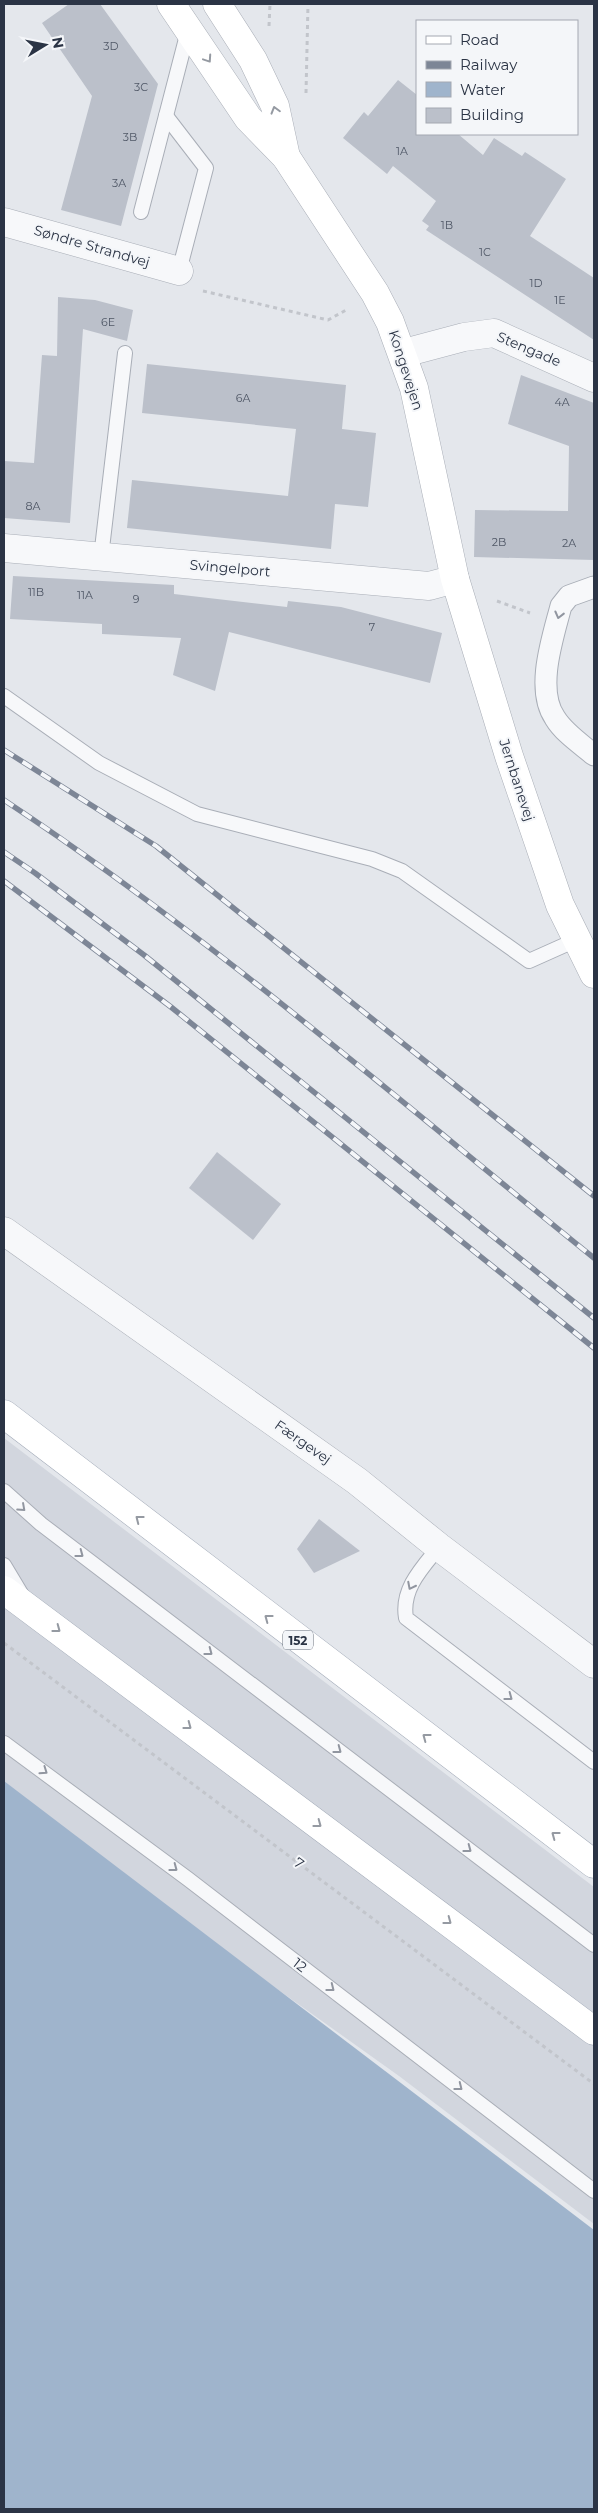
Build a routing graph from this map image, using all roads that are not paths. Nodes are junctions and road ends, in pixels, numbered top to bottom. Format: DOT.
graph roads {
  1 [pos="171,4"];
  2 [pos="217,4"];
  3 [pos="189,30"];
  4 [pos="166,116"];
  5 [pos="286,157"];
  6 [pos="141,212"];
  7 [pos="4,222"];
  8 [pos="179,271"];
  9 [pos="124,353"];
  10 [pos="404,353"];
  11 [pos="590,370"];
  12 [pos="4,548"];
  13 [pos="101,557"];
  14 [pos="455,579"];
  15 [pos="594,587"];
  16 [pos="4,696"];
  17 [pos="594,755"];
  18 [pos="576,940"];
  19 [pos="594,974"];
  20 [pos="4,1231"];
  21 [pos="4,1414"];
  22 [pos="4,1491"];
  23 [pos="439,1547"];
  24 [pos="4,1565"];
  25 [pos="4,1590"];
  26 [pos="30,1608"];
  27 [pos="594,1664"];
  28 [pos="4,1743"];
  29 [pos="594,1762"];
  30 [pos="594,1864"];
  31 [pos="594,1945"];
  32 [pos="594,2031"];
  33 [pos="594,2191"];
  1 -- 3 [label="main road, Kongevejen"];
  5 -- 2 [label="main road, Kongevejen, one-way"];
  3 -- 4 [label="lane"];
  3 -- 5 [label="main road, Kongevejen, one-way"];
  4 -- 6 [label="lane"];
  4 -- 8 [label="lane"];
  5 -- 10 [label="main road, Kongevejen"];
  7 -- 8 [label="street, Søndre Strandvej"];
  9 -- 13 [label="lane"];
  10 -- 11 [label="street, Stengade"];
  10 -- 14 [label="main road, Kongevejen"];
  12 -- 13 [label="street, Svingelport"];
  13 -- 14 [label="street, Svingelport"];
  14 -- 18 [label="main road, Jernbanevej"];
  15 -- 17 [label="street, one-way"];
  16 -- 18 [label="lane"];
  18 -- 19 [label="main road, Jernbanevej"];
  20 -- 23 [label="street, Færgevej"];
  30 -- 21 [label="main road, 152, one-way"];
  22 -- 31 [label="lane, one-way"];
  23 -- 27 [label="street, Færgevej"];
  23 -- 29 [label="lane, one-way"];
  24 -- 26 [label="lane"];
  25 -- 26 [label="main road"];
  26 -- 32 [label="main road, one-way"];
  28 -- 33 [label="lane, 12, one-way"];
}
